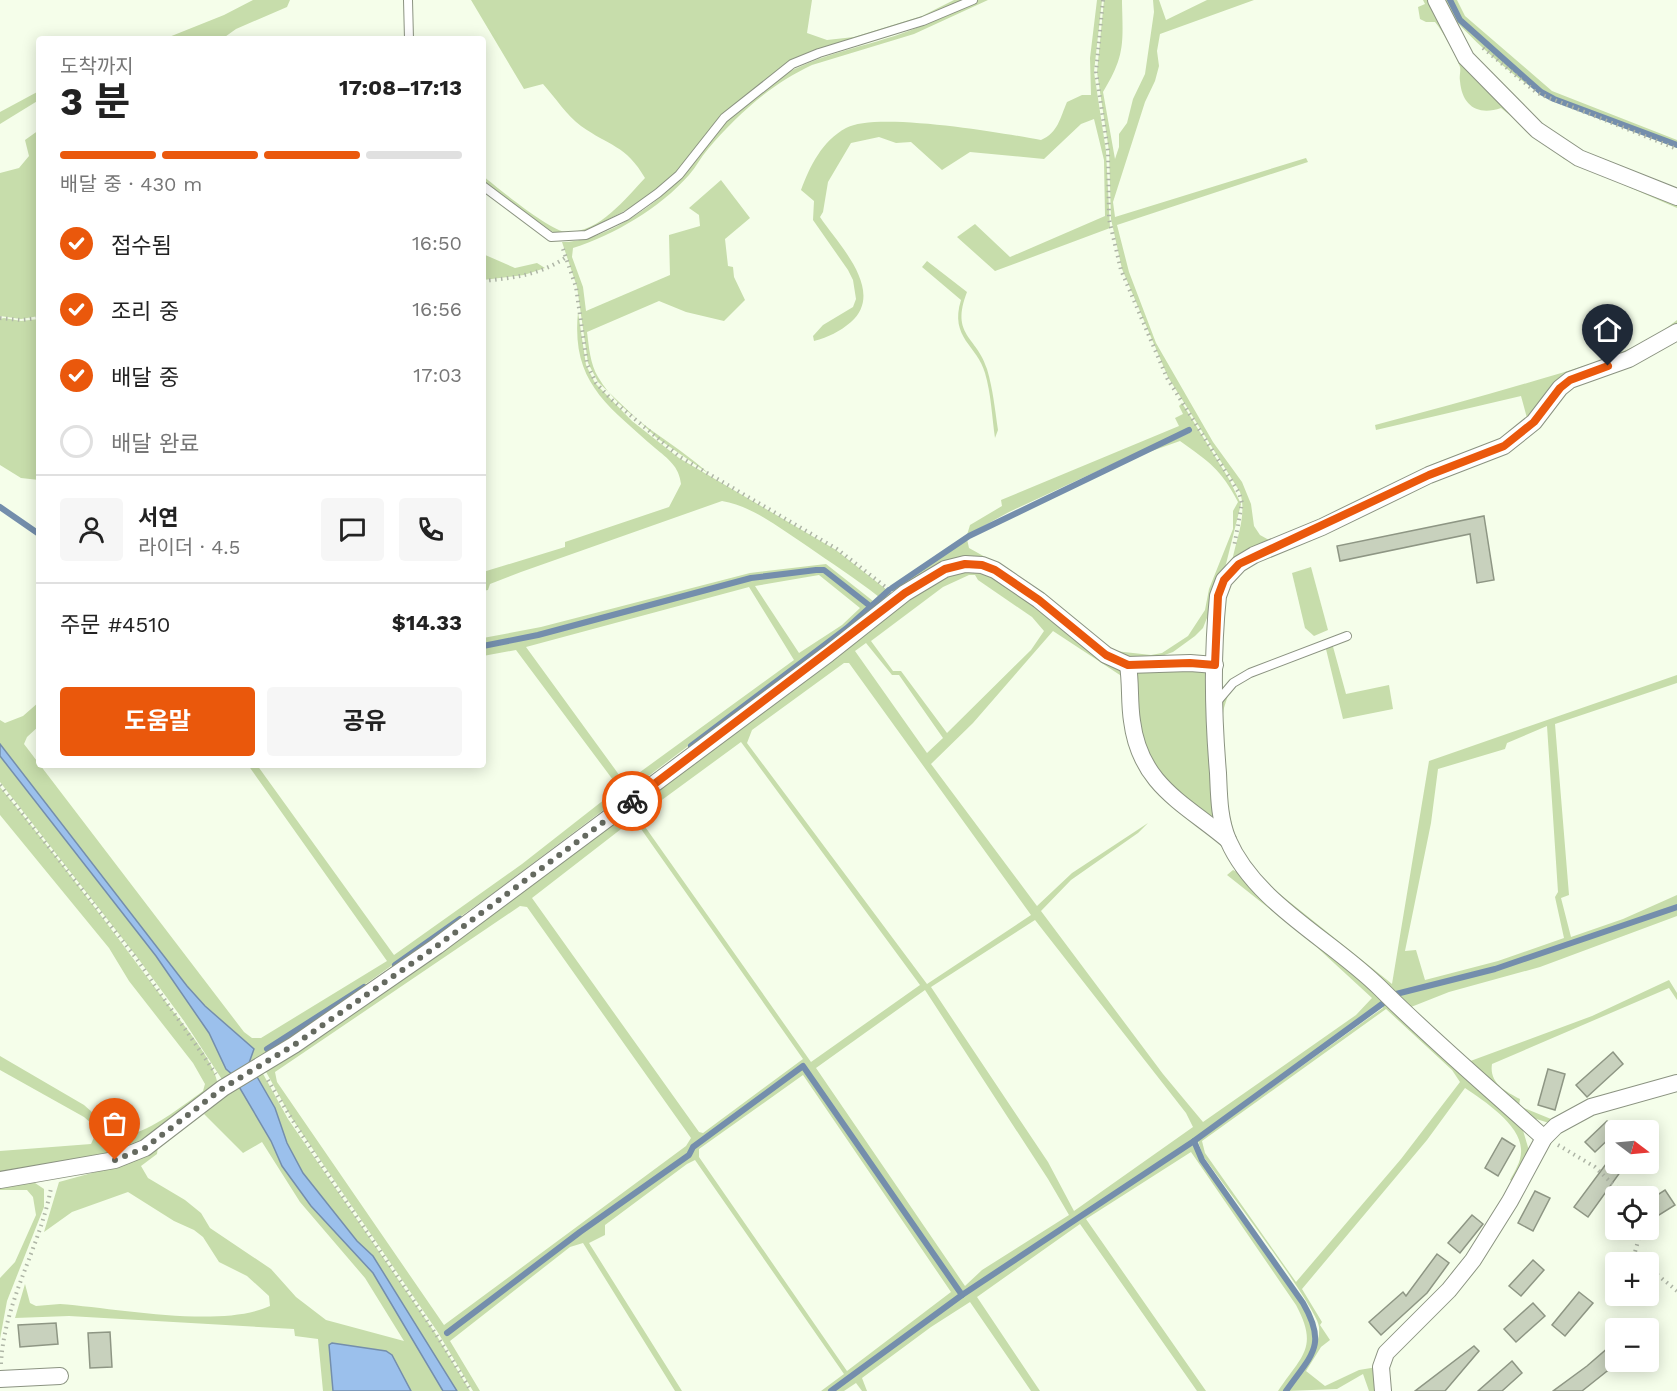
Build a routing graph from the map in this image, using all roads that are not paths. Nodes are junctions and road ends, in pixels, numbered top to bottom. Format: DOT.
graph roads {
  1 [pos="408,0"];
  2 [pos="973,0"];
  3 [pos="1436,0"];
  4 [pos="409,36"];
  5 [pos="486,188"];
  6 [pos="1677,196"];
  7 [pos="1677,332"];
  8 [pos="1347,636"];
  9 [pos="1128,665"];
  10 [pos="1215,665"];
  11 [pos="1215,704"];
  12 [pos="1229,840"];
  13 [pos="1677,1083"];
  14 [pos="1544,1138"];
  15 [pos="0,1180"];
  16 [pos="60,1376"];
  17 [pos="0,1377"];
  18 [pos="1383,1391"];
  1 -- 4 [label="lane"];
  2 -- 5 [label="lane"];
  3 -- 6 [label="street"];
  7 -- 10 [label="street"];
  8 -- 11 [label="lane"];
  9 -- 10 [label="street"];
  9 -- 12 [label="street"];
  9 -- 15 [label="street"];
  10 -- 11 [label="street"];
  11 -- 12 [label="street"];
  12 -- 14 [label="street"];
  13 -- 14 [label="street"];
  14 -- 18 [label="street"];
  16 -- 17 [label="street"];
}
